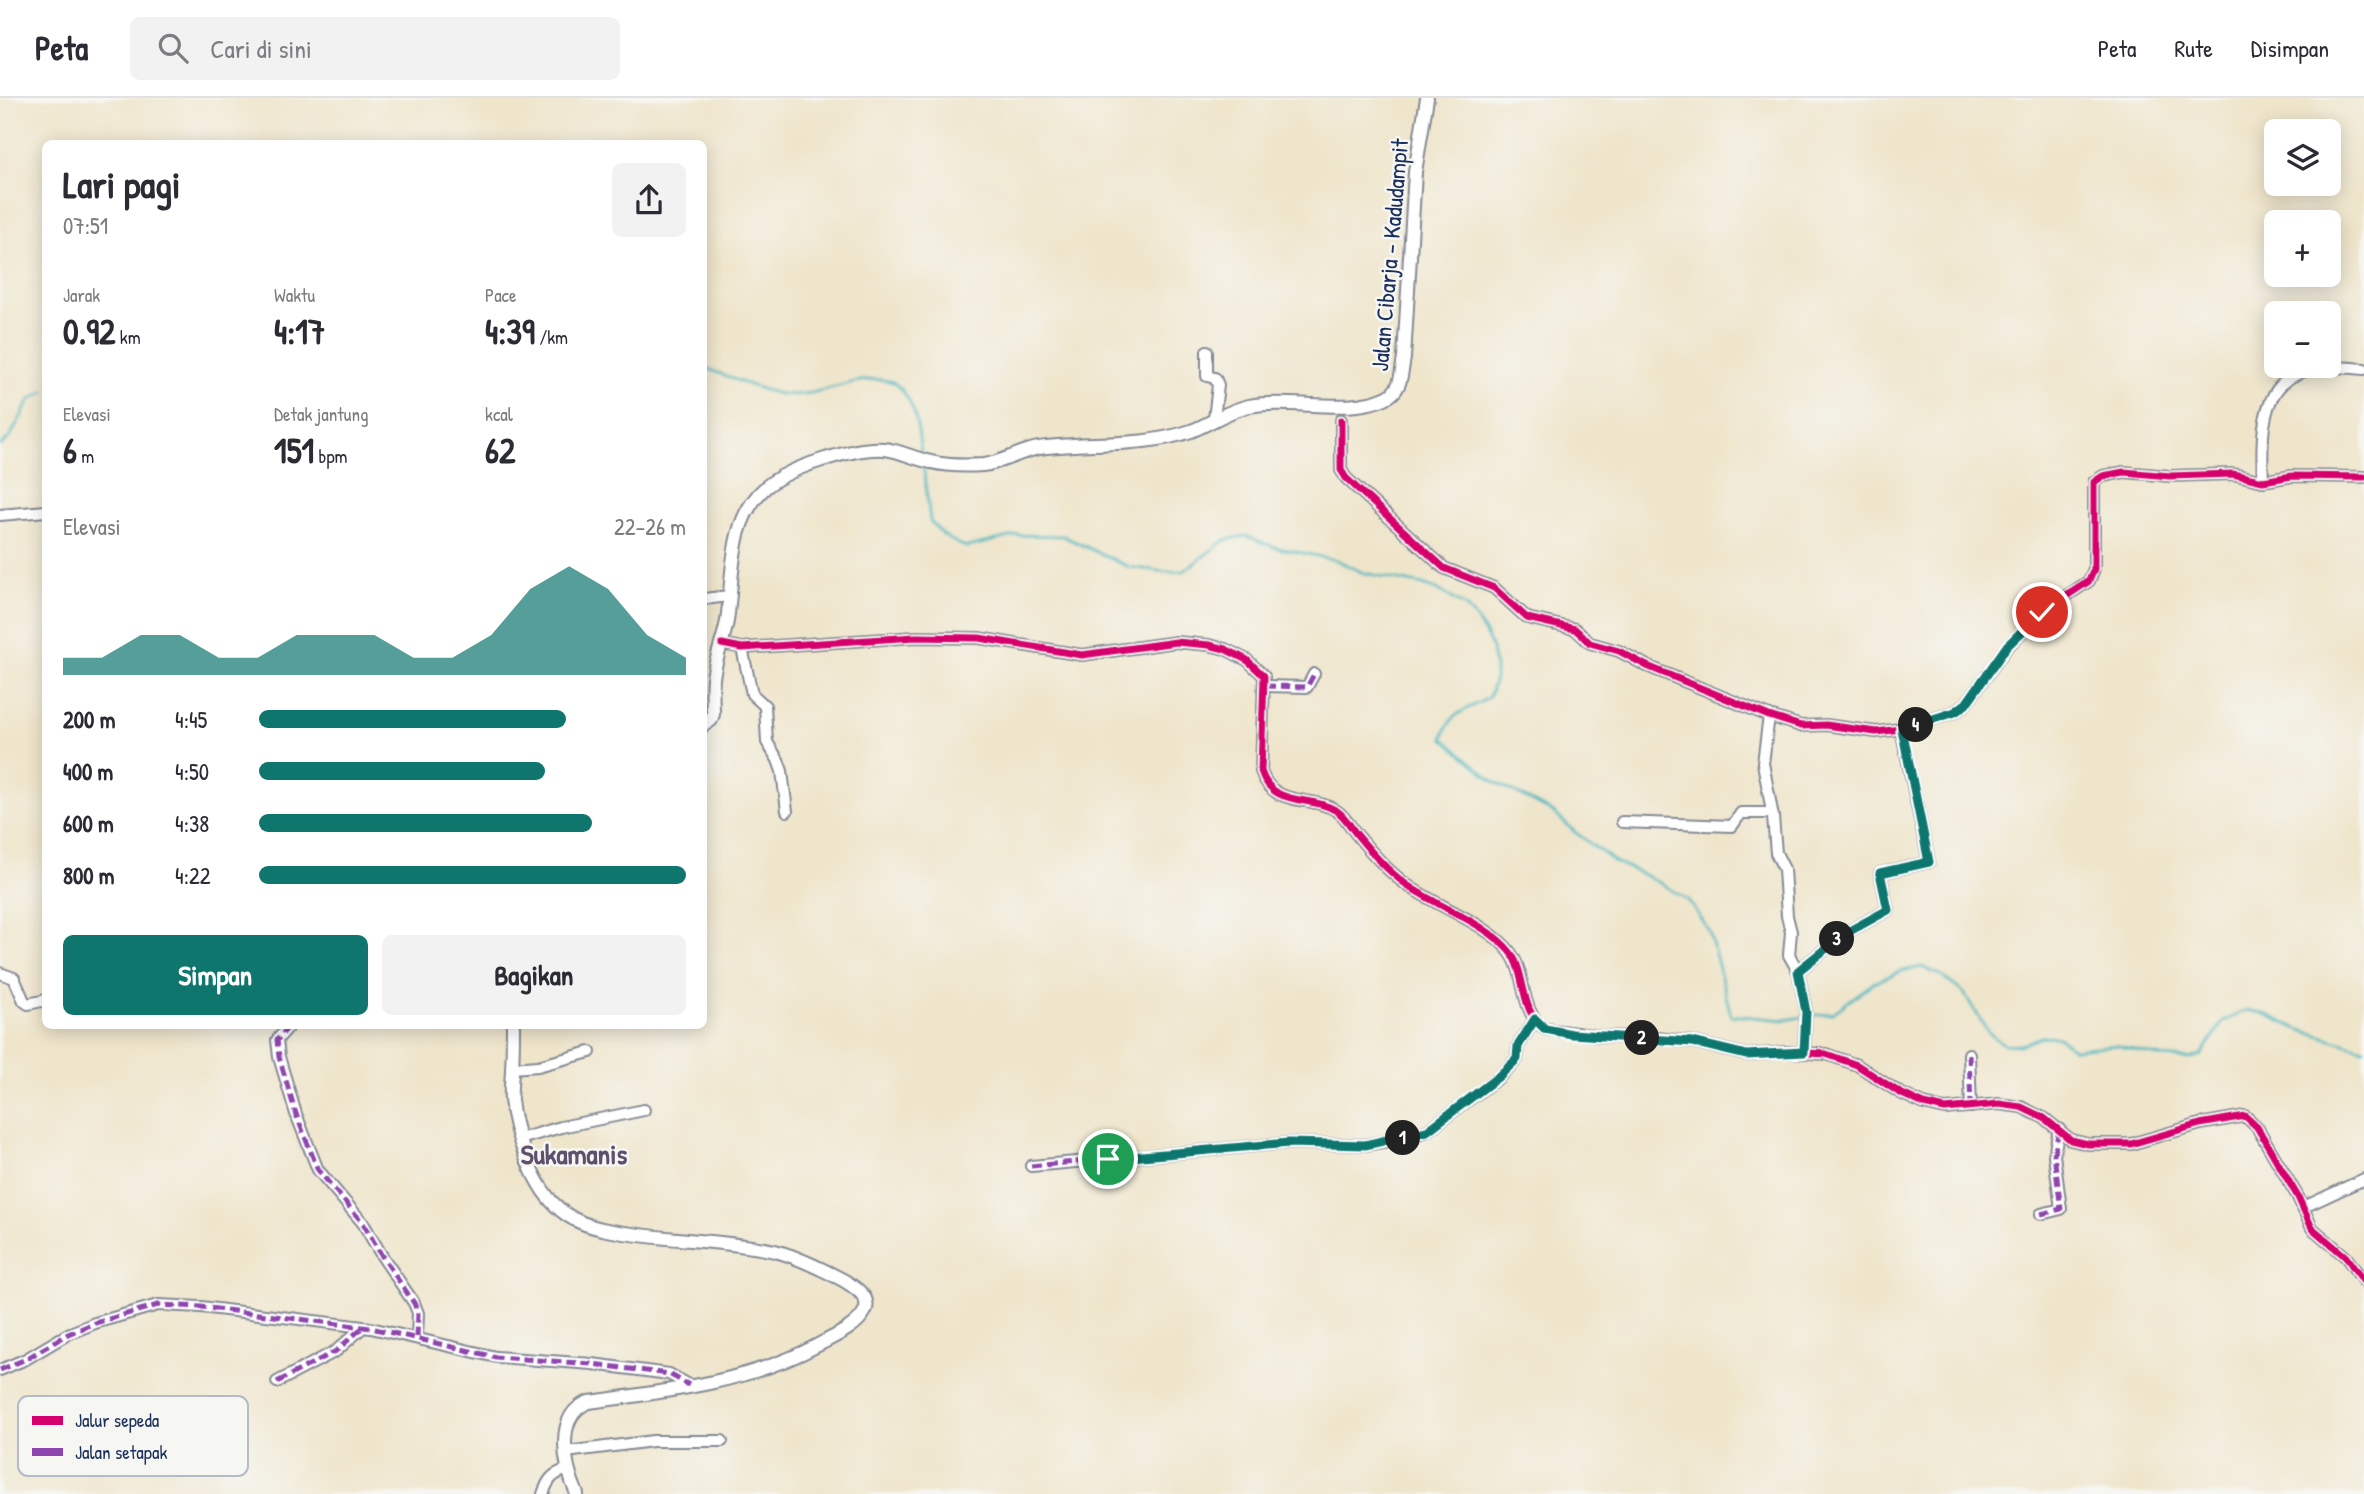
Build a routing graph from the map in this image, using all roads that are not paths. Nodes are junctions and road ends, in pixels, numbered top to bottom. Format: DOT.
graph roads {
  1 [pos="1427,98"];
  2 [pos="1207,351"];
  3 [pos="2364,369"];
  4 [pos="1214,419"];
  5 [pos="1341,420"];
  6 [pos="2364,477"];
  7 [pos="2263,481"];
  8 [pos="42,511"];
  9 [pos="0,515"];
  10 [pos="729,596"];
  11 [pos="707,599"];
  12 [pos="722,645"];
  13 [pos="741,648"];
  14 [pos="1314,674"];
  15 [pos="1265,686"];
  16 [pos="1769,716"];
  17 [pos="707,723"];
  18 [pos="1902,729"];
  19 [pos="787,811"];
  20 [pos="1772,813"];
  21 [pos="1622,822"];
  22 [pos="1798,971"];
  23 [pos="0,973"];
  24 [pos="42,1001"];
  25 [pos="1535,1019"];
  26 [pos="287,1029"];
  27 [pos="513,1029"];
  28 [pos="590,1052"];
  29 [pos="1804,1052"];
  30 [pos="1969,1054"];
  31 [pos="512,1068"];
  32 [pos="1971,1107"];
  33 [pos="644,1110"];
  34 [pos="2059,1129"];
  35 [pos="520,1139"];
  36 [pos="1031,1166"];
  37 [pos="2364,1179"];
  38 [pos="2302,1208"];
  39 [pos="2041,1214"];
  40 [pos="2364,1282"];
  41 [pos="363,1327"];
  42 [pos="417,1337"];
  43 [pos="0,1370"];
  44 [pos="277,1382"];
  45 [pos="690,1385"];
  46 [pos="722,1441"];
  47 [pos="566,1452"];
  48 [pos="566,1470"];
  49 [pos="543,1494"];
  50 [pos="577,1494"];
  1 -- 4 [label="street, Jalan Cibarja - Kadudampit"];
  2 -- 4 [label="street"];
  3 -- 7 [label="street"];
  4 -- 10 [label="street, Jalan Cibarja - Kadudampit"];
  5 -- 16 [label="street"];
  6 -- 7 [label="street"];
  7 -- 18 [label="street"];
  8 -- 9 [label="street"];
  10 -- 11 [label="street"];
  10 -- 12 [label="street, Jalan Cibarja - Kadudampit"];
  12 -- 13 [label="street"];
  12 -- 17 [label="street, Jalan Cibarja - Kadudampit"];
  13 -- 15 [label="street"];
  13 -- 19 [label="street"];
  14 -- 15 [label="street"];
  15 -- 25 [label="street"];
  16 -- 18 [label="street"];
  16 -- 20 [label="street"];
  18 -- 22 [label="street"];
  20 -- 21 [label="street"];
  20 -- 22 [label="street"];
  22 -- 29 [label="street"];
  23 -- 24 [label="street"];
  25 -- 29 [label="street"];
  25 -- 36 [label="street"];
  26 -- 42 [label="street"];
  27 -- 31 [label="street"];
  28 -- 31 [label="street"];
  29 -- 32 [label="street"];
  30 -- 32 [label="street"];
  31 -- 35 [label="street"];
  32 -- 34 [label="street"];
  33 -- 35 [label="street"];
  34 -- 38 [label="street"];
  34 -- 39 [label="street"];
  35 -- 45 [label="street"];
  37 -- 38 [label="street"];
  38 -- 40 [label="street"];
  41 -- 42 [label="street"];
  41 -- 43 [label="street"];
  41 -- 44 [label="street"];
  42 -- 45 [label="street"];
  45 -- 47 [label="street"];
  46 -- 47 [label="street"];
  47 -- 48 [label="street"];
  48 -- 49 [label="street"];
  48 -- 50 [label="street"];
}
